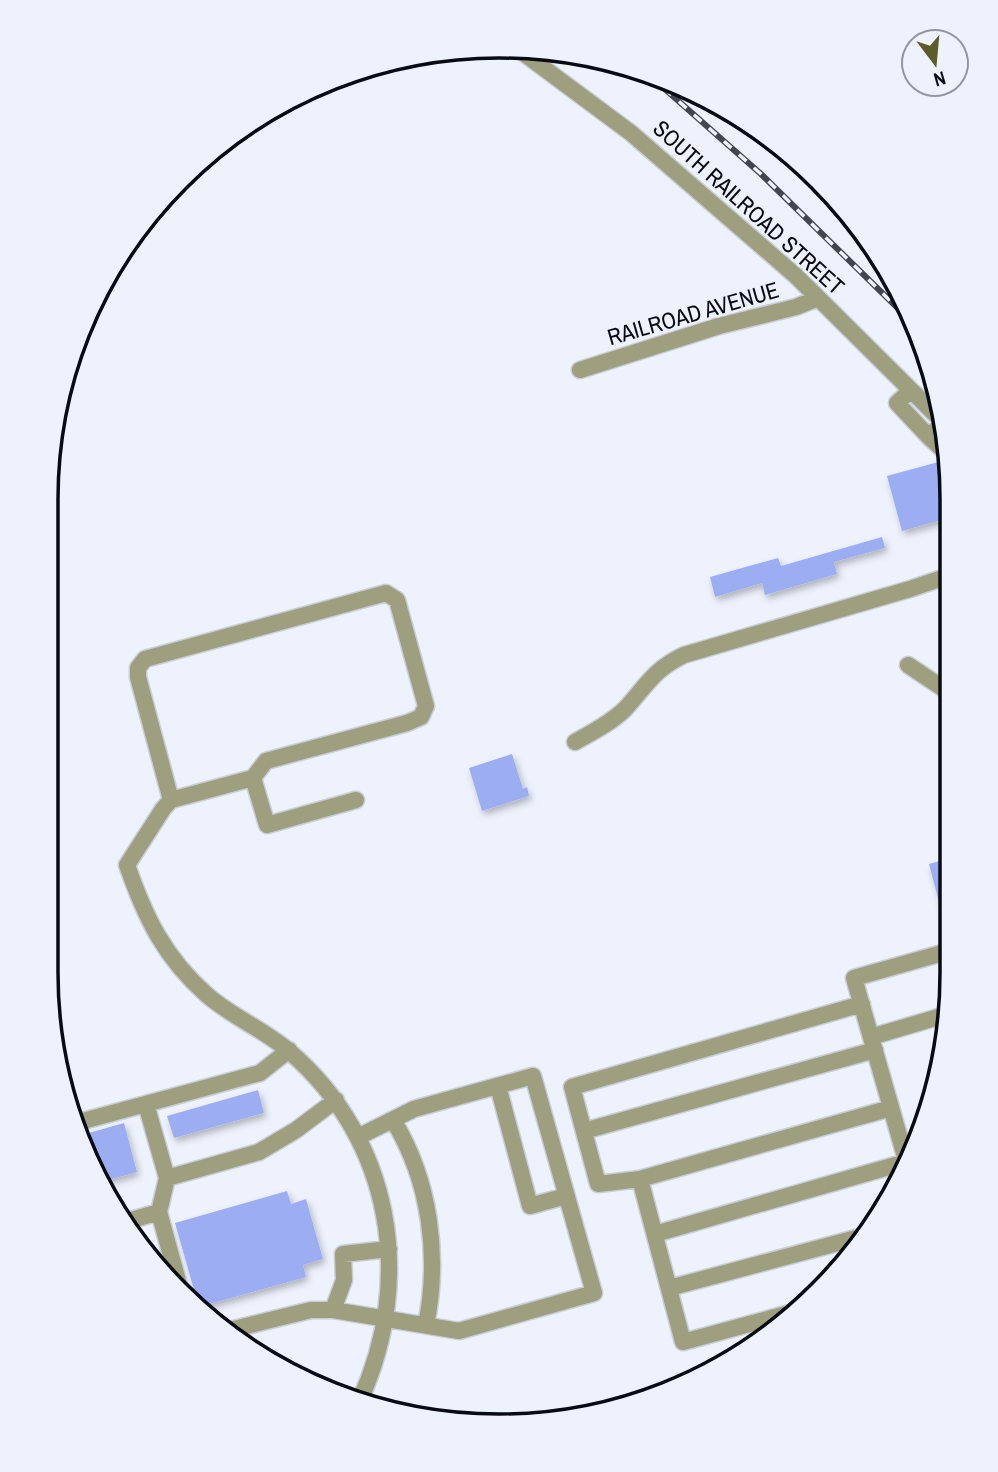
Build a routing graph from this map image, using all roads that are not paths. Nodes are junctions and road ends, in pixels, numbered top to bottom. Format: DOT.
graph roads {
  1 [pos="532,59"];
  2 [pos="818,298"];
  3 [pos="580,370"];
  4 [pos="911,390"];
  5 [pos="931,410"];
  6 [pos="934,432"];
  7 [pos="940,579"];
  8 [pos="908,665"];
  9 [pos="940,686"];
  10 [pos="575,743"];
  11 [pos="253,778"];
  12 [pos="172,800"];
  13 [pos="356,800"];
  14 [pos="940,954"];
  15 [pos="862,1004"];
  16 [pos="937,1018"];
  17 [pos="873,1043"];
  18 [pos="289,1050"];
  19 [pos="498,1086"];
  20 [pos="336,1100"];
  21 [pos="146,1104"];
  22 [pos="891,1108"];
  23 [pos="393,1120"];
  24 [pos="83,1121"];
  25 [pos="584,1131"];
  26 [pos="358,1137"];
  27 [pos="903,1151"];
  28 [pos="895,1168"];
  29 [pos="167,1178"];
  30 [pos="640,1179"];
  31 [pos="566,1196"];
  32 [pos="159,1212"];
  33 [pos="133,1220"];
  34 [pos="655,1234"];
  35 [pos="851,1239"];
  36 [pos="389,1249"];
  37 [pos="176,1274"];
  38 [pos="669,1288"];
  39 [pos="333,1310"];
  40 [pos="776,1317"];
  41 [pos="386,1318"];
  42 [pos="426,1325"];
  43 [pos="237,1328"];
  44 [pos="363,1393"];
  1 -- 2 [label="street, SOUTH RAILROAD STREET"];
  2 -- 3 [label="street, RAILROAD AVENUE"];
  2 -- 4 [label="street, SOUTH RAILROAD STREET"];
  4 -- 5 [label="street, SOUTH RAILROAD STREET"];
  4 -- 6 [label="street"];
  7 -- 10 [label="street"];
  8 -- 9 [label="street"];
  11 -- 12 [label="street"];
  11 -- 12 [label="street"];
  11 -- 13 [label="street"];
  12 -- 18 [label="street"];
  14 -- 15 [label="street"];
  15 -- 17 [label="street"];
  15 -- 25 [label="street"];
  16 -- 17 [label="street"];
  17 -- 22 [label="street"];
  17 -- 25 [label="street"];
  18 -- 20 [label="street"];
  18 -- 21 [label="street"];
  19 -- 23 [label="street"];
  19 -- 31 [label="street"];
  19 -- 31 [label="street"];
  20 -- 26 [label="street"];
  20 -- 29 [label="street"];
  21 -- 24 [label="street"];
  21 -- 29 [label="street"];
  22 -- 27 [label="street"];
  22 -- 30 [label="street"];
  23 -- 26 [label="street"];
  23 -- 42 [label="street"];
  25 -- 30 [label="street"];
  26 -- 36 [label="street"];
  28 -- 34 [label="street"];
  29 -- 32 [label="street"];
  30 -- 34 [label="street"];
  31 -- 42 [label="street"];
  32 -- 33 [label="street"];
  32 -- 37 [label="street"];
  34 -- 38 [label="street"];
  35 -- 38 [label="street"];
  36 -- 39 [label="street"];
  36 -- 41 [label="street"];
  38 -- 40 [label="street"];
  39 -- 41 [label="street"];
  39 -- 43 [label="street"];
  41 -- 42 [label="street"];
  41 -- 44 [label="street"];
}
